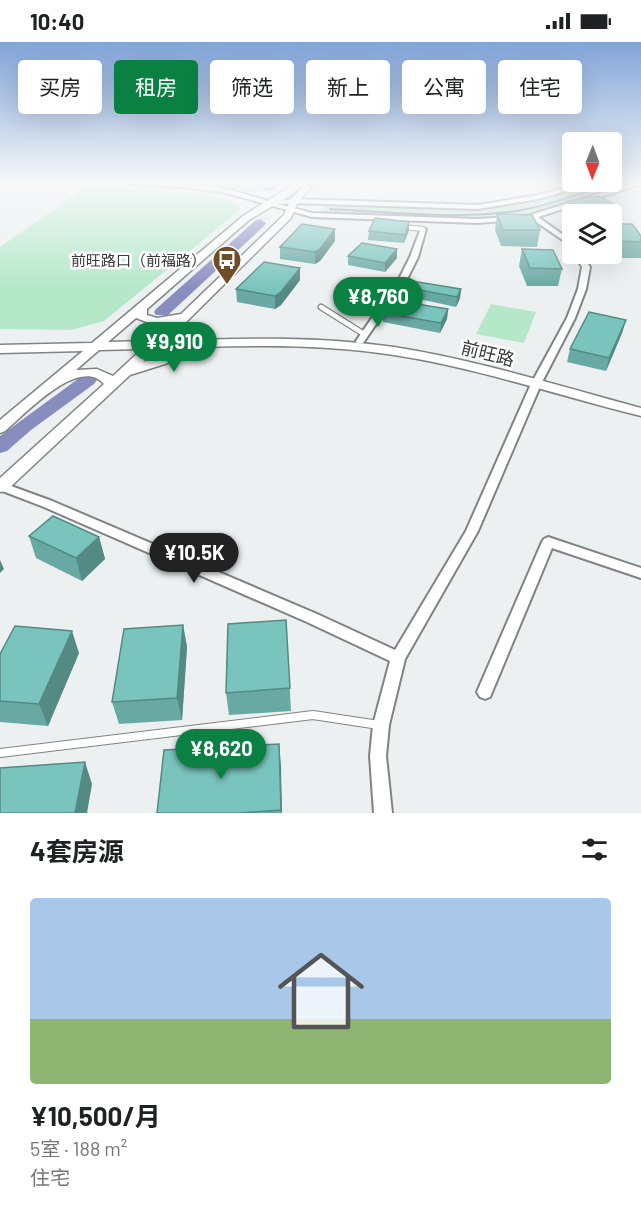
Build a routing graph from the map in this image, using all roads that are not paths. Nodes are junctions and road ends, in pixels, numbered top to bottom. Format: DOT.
graph roads {
  1 [pos="246,218"];
  2 [pos="284,218"];
  3 [pos="370,218"];
  4 [pos="517,218"];
  5 [pos="534,218"];
  6 [pos="278,226"];
  7 [pos="400,227"];
  8 [pos="423,229"];
  9 [pos="562,237"];
  10 [pos="584,264"];
  11 [pos="321,307"];
  12 [pos="141,309"];
  13 [pos="186,316"];
  14 [pos="362,337"];
  15 [pos="158,342"];
  16 [pos="100,343"];
  17 [pos="214,343"];
  18 [pos="0,344"];
  19 [pos="0,349"];
  20 [pos="124,373"];
  21 [pos="59,379"];
  22 [pos="537,382"];
  23 [pos="112,384"];
  24 [pos="641,406"];
  25 [pos="641,412"];
  26 [pos="0,428"];
  27 [pos="0,487"];
  28 [pos="641,573"];
  29 [pos="398,658"];
  30 [pos="485,692"];
  31 [pos="381,725"];
  32 [pos="0,753"];
  33 [pos="384,813"];
  1 -- 6 [label="street"];
  1 -- 12 [label="street"];
  2 -- 6 [label="street"];
  3 -- 4 [label="street"];
  5 -- 9 [label="street"];
  6 -- 13 [label="street"];
  7 -- 8 [label="lane"];
  8 -- 14 [label="street"];
  10 -- 22 [label="street"];
  11 -- 14 [label="lane"];
  12 -- 13 [label="street"];
  12 -- 16 [label="street"];
  13 -- 15 [label="street"];
  14 -- 15 [label="street, 前旺路"];
  14 -- 22 [label="street, 前旺路"];
  15 -- 16 [label="street, 前旺路"];
  15 -- 17 [label="street, 前旺路"];
  15 -- 20 [label="street"];
  16 -- 18 [label="street, 前旺路"];
  16 -- 19 [label="street, 前旺路"];
  16 -- 21 [label="street"];
  17 -- 20 [label="street"];
  17 -- 22 [label="street, 前旺路"];
  20 -- 23 [label="street"];
  21 -- 23 [label="street"];
  21 -- 26 [label="street"];
  22 -- 24 [label="street, 前旺路"];
  22 -- 25 [label="street, 前旺路"];
  22 -- 29 [label="street"];
  23 -- 27 [label="street"];
  27 -- 29 [label="street"];
  28 -- 30 [label="street"];
  29 -- 31 [label="street"];
  31 -- 32 [label="lane"];
  31 -- 33 [label="street"];
}
